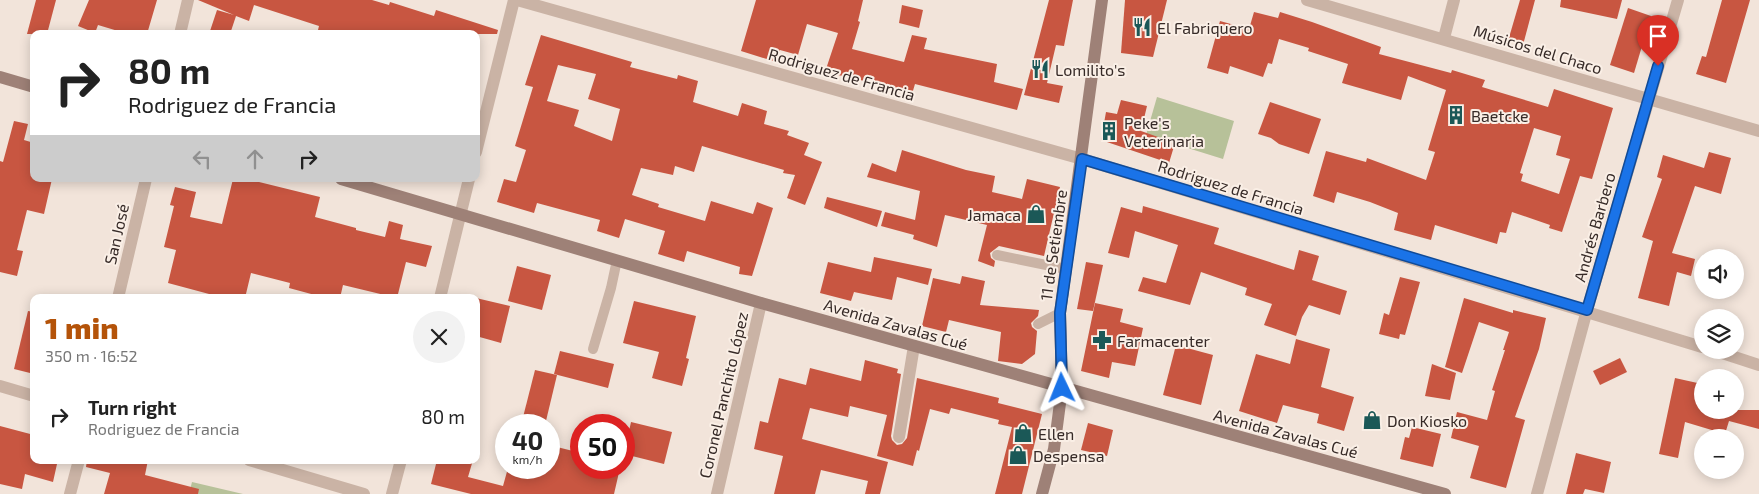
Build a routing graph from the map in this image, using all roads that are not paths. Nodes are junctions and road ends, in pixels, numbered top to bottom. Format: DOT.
graph roads {
  1 [pos="188,0"];
  2 [pos="516,0"];
  3 [pos="1102,0"];
  4 [pos="1307,0"];
  5 [pos="1454,0"];
  6 [pos="1678,0"];
  7 [pos="181,30"];
  8 [pos="1444,38"];
  9 [pos="0,77"];
  10 [pos="30,86"];
  11 [pos="1648,99"];
  12 [pos="1759,131"];
  13 [pos="480,137"];
  14 [pos="1082,159"];
  15 [pos="145,182"];
  16 [pos="351,182"];
  17 [pos="469,182"];
  18 [pos="460,214"];
  19 [pos="997,255"];
  20 [pos="617,260"];
  21 [pos="1066,269"];
  22 [pos="119,294"];
  23 [pos="441,294"];
  24 [pos="761,303"];
  25 [pos="1587,310"];
  26 [pos="1060,313"];
  27 [pos="1038,324"];
  28 [pos="1694,344"];
  29 [pos="914,346"];
  30 [pos="593,349"];
  31 [pos="1741,359"];
  32 [pos="1759,365"];
  33 [pos="0,386"];
  34 [pos="1062,388"];
  35 [pos="30,395"];
  36 [pos="899,438"];
  37 [pos="78,464"];
  38 [pos="263,464"];
  39 [pos="400,464"];
  40 [pos="70,494"];
  41 [pos="364,494"];
  42 [pos="392,494"];
  43 [pos="716,494"];
  44 [pos="1042,494"];
  45 [pos="1445,494"];
  46 [pos="1537,494"];
  1 -- 7 [label="street"];
  2 -- 13 [label="street"];
  2 -- 14 [label="street, Rodriguez de Francia"];
  3 -- 14 [label="main road, 11 de Setiembre"];
  4 -- 8 [label="street, Músicos del Chaco"];
  5 -- 8 [label="street"];
  6 -- 11 [label="street, Andrés Barbero"];
  8 -- 11 [label="street, Músicos del Chaco"];
  9 -- 10 [label="main road"];
  11 -- 12 [label="street, Músicos del Chaco"];
  11 -- 25 [label="street, Andrés Barbero"];
  14 -- 21 [label="main road, 11 de Setiembre"];
  14 -- 25 [label="street, Rodriguez de Francia"];
  15 -- 22 [label="street, San José"];
  16 -- 18 [label="main road, Avenida Zavalas Cué"];
  17 -- 18 [label="street"];
  18 -- 20 [label="main road, Avenida Zavalas Cué"];
  18 -- 23 [label="street"];
  19 -- 21 [label="lane"];
  20 -- 24 [label="main road, Avenida Zavalas Cué"];
  20 -- 30 [label="lane"];
  21 -- 26 [label="main road, 11 de Setiembre"];
  24 -- 29 [label="main road, Avenida Zavalas Cué"];
  24 -- 43 [label="street, Coronel Panchito López"];
  25 -- 28 [label="street, Rodriguez de Francia"];
  25 -- 46 [label="street, Andrés Barbero"];
  26 -- 27 [label="lane"];
  26 -- 34 [label="main road, 11 de Setiembre"];
  29 -- 34 [label="main road, Avenida Zavalas Cué"];
  29 -- 36 [label="street"];
  31 -- 32 [label="street"];
  33 -- 35 [label="street"];
  34 -- 44 [label="main road, 11 de Setiembre"];
  34 -- 45 [label="main road, Avenida Zavalas Cué"];
  37 -- 40 [label="street"];
  38 -- 41 [label="street"];
  39 -- 42 [label="street"];
}
